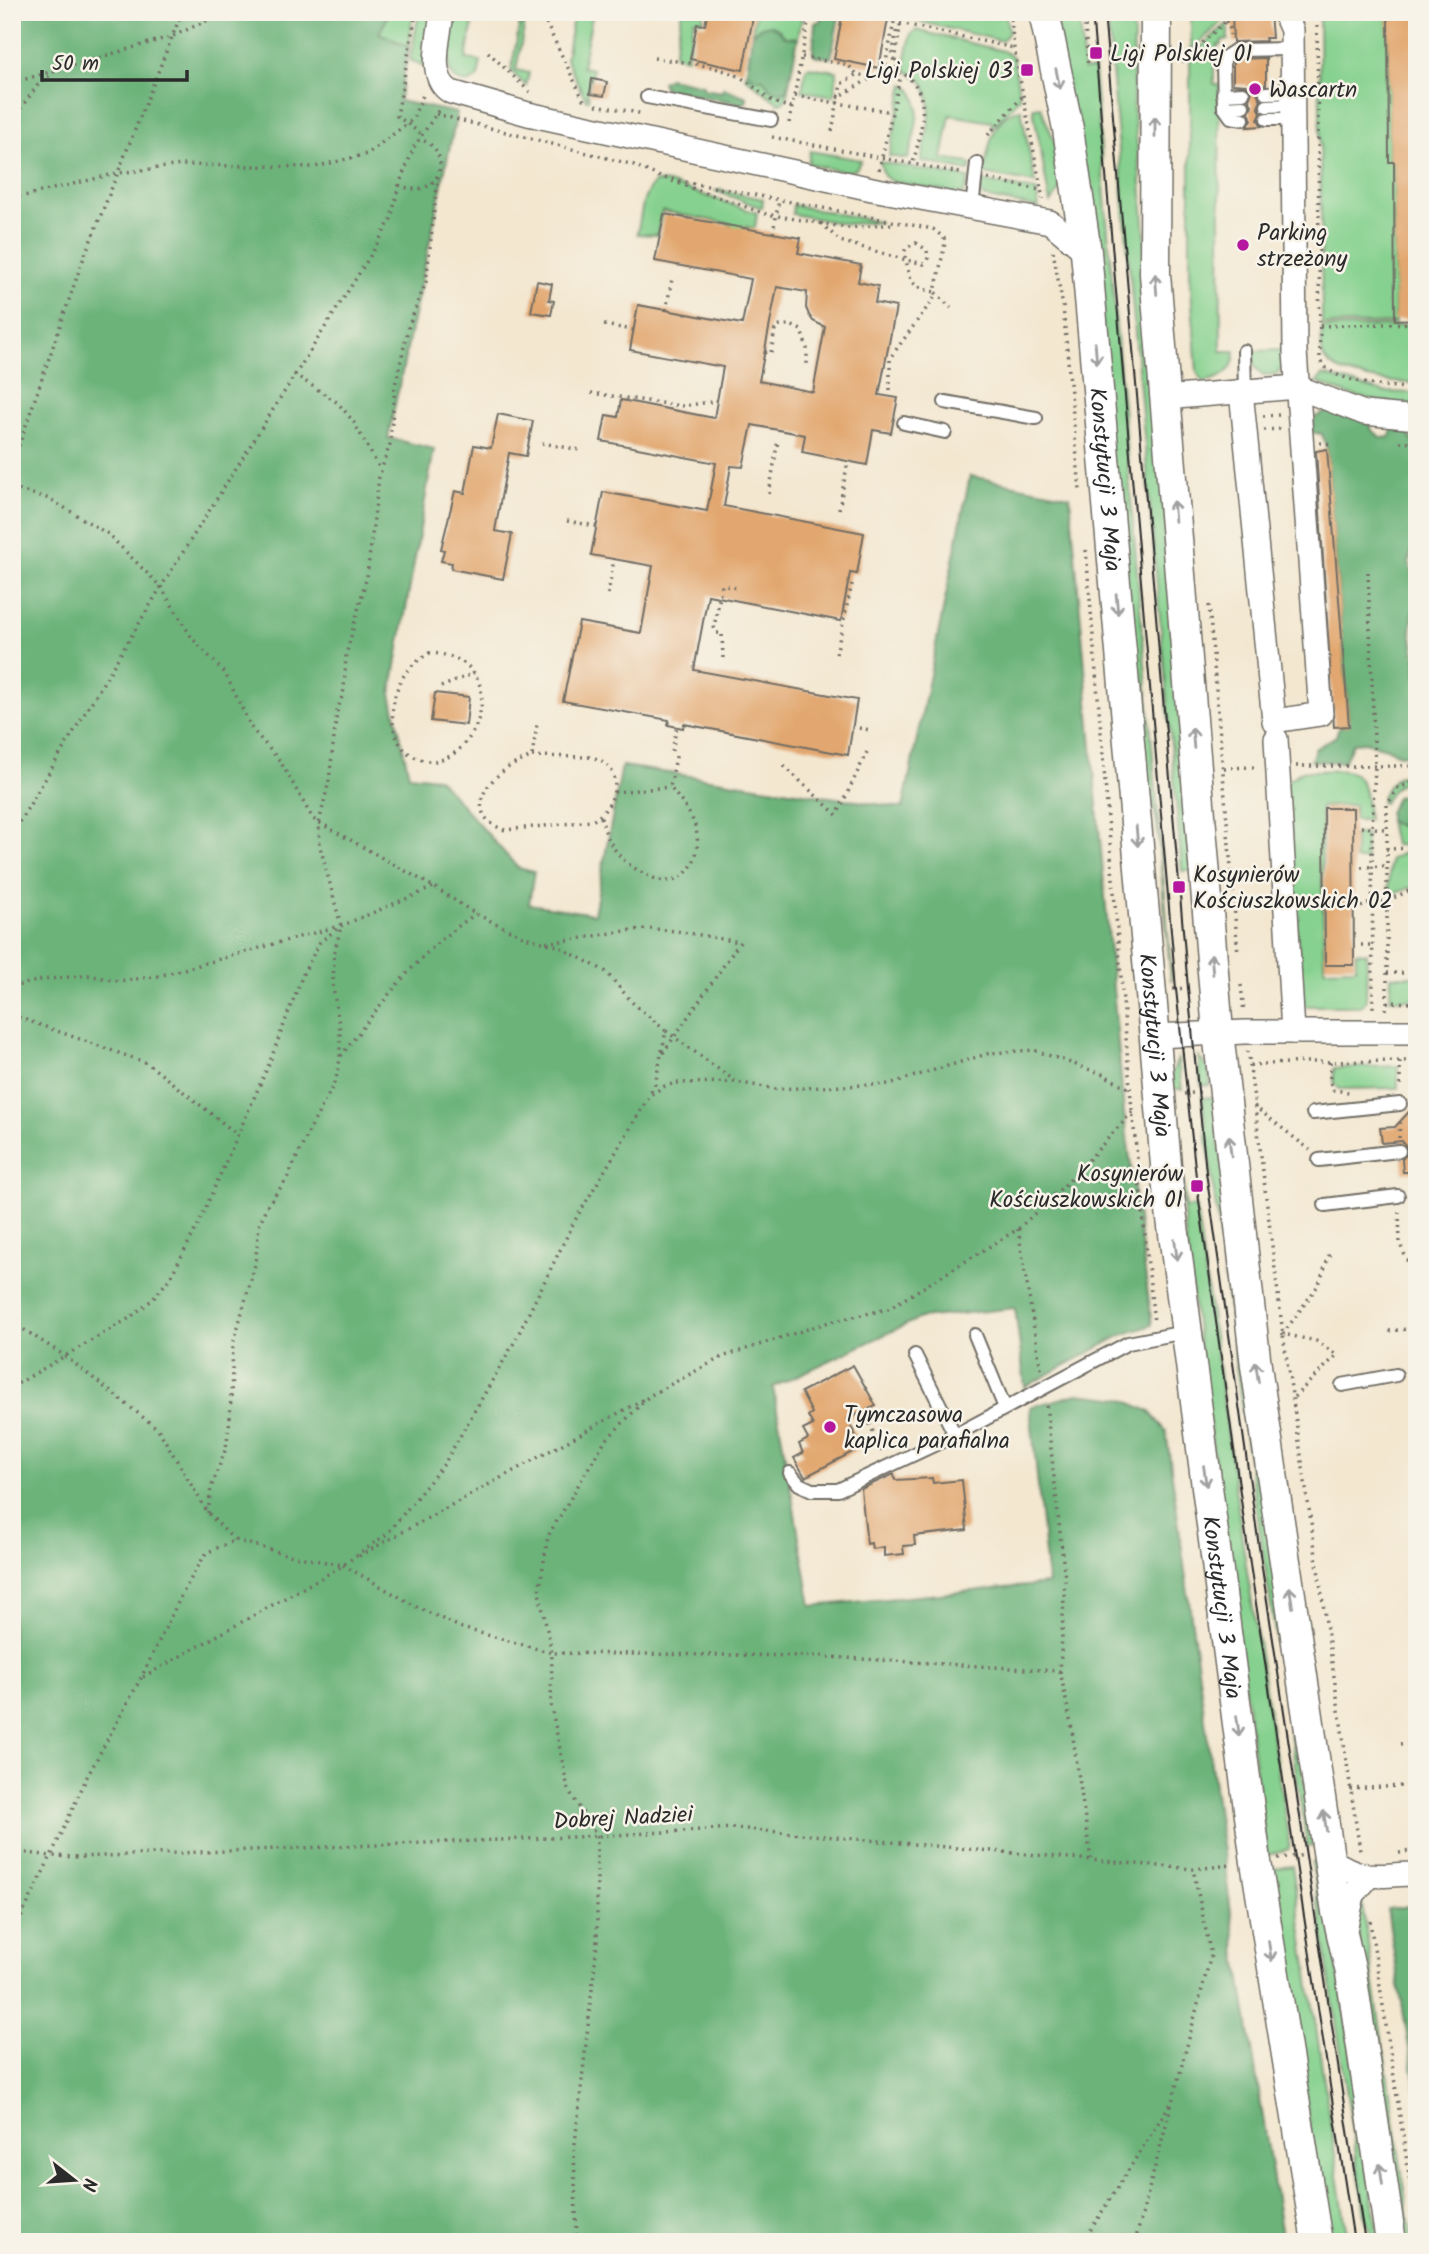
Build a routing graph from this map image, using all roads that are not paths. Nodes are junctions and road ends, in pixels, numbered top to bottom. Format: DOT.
graph roads {
  1 [pos="442,12"];
  2 [pos="1044,12"];
  3 [pos="1156,12"];
  4 [pos="1284,12"];
  5 [pos="1292,49"];
  6 [pos="647,96"];
  7 [pos="1223,100"];
  8 [pos="1292,105"];
  9 [pos="771,120"];
  10 [pos="977,163"];
  11 [pos="1077,188"];
  12 [pos="972,208"];
  13 [pos="1049,222"];
  14 [pos="1086,252"];
  15 [pos="1244,351"];
  16 [pos="1297,387"];
  17 [pos="1243,391"];
  18 [pos="1164,398"];
  19 [pos="945,402"];
  20 [pos="1036,418"];
  21 [pos="1417,418"];
  22 [pos="904,423"];
  23 [pos="945,432"];
  24 [pos="1276,739"];
  25 [pos="1231,1032"];
  26 [pos="1293,1032"];
  27 [pos="1417,1032"];
  28 [pos="1154,1036"];
  29 [pos="1401,1104"];
  30 [pos="1313,1113"];
  31 [pos="1399,1151"];
  32 [pos="1319,1158"];
  33 [pos="1398,1196"];
  34 [pos="1325,1205"];
  35 [pos="1185,1332"];
  36 [pos="975,1335"];
  37 [pos="915,1355"];
  38 [pos="1396,1375"];
  39 [pos="1342,1385"];
  40 [pos="1005,1408"];
  41 [pos="955,1435"];
  42 [pos="790,1473"];
  43 [pos="1330,1855"];
  44 [pos="1417,1874"];
  45 [pos="1365,1878"];
  46 [pos="1344,1937"];
  47 [pos="1317,2242"];
  48 [pos="1391,2242"];
  1 -- 12 [label="street"];
  2 -- 11 [label="street, Konstytucji 3 Maja, one-way"];
  18 -- 3 [label="street, one-way"];
  4 -- 5 [label="street"];
  5 -- 7 [label="lane"];
  5 -- 8 [label="street"];
  6 -- 9 [label="lane"];
  7 -- 7 [label="lane"];
  8 -- 8 [label="lane"];
  8 -- 16 [label="street"];
  10 -- 12 [label="lane"];
  11 -- 13 [label="street"];
  11 -- 14 [label="street, Konstytucji 3 Maja"];
  12 -- 13 [label="street"];
  13 -- 14 [label="street"];
  14 -- 28 [label="street, Konstytucji 3 Maja, one-way"];
  15 -- 17 [label="lane"];
  16 -- 17 [label="street"];
  16 -- 17 [label="street"];
  16 -- 21 [label="street"];
  17 -- 18 [label="street"];
  25 -- 18 [label="street, one-way"];
  19 -- 20 [label="lane"];
  22 -- 23 [label="lane"];
  24 -- 26 [label="street"];
  25 -- 26 [label="street"];
  25 -- 28 [label="street"];
  43 -- 25 [label="street, one-way"];
  26 -- 27 [label="street"];
  28 -- 35 [label="street, Konstytucji 3 Maja, one-way"];
  29 -- 30 [label="lane"];
  31 -- 32 [label="lane"];
  33 -- 34 [label="lane"];
  35 -- 40 [label="lane"];
  35 -- 47 [label="street, Konstytucji 3 Maja, one-way"];
  36 -- 40 [label="lane"];
  37 -- 41 [label="lane"];
  38 -- 39 [label="lane"];
  40 -- 41 [label="lane"];
  41 -- 42 [label="lane"];
  43 -- 45 [label="street"];
  43 -- 46 [label="street"];
  44 -- 45 [label="street"];
  45 -- 46 [label="street"];
  48 -- 46 [label="street, one-way"];
}
